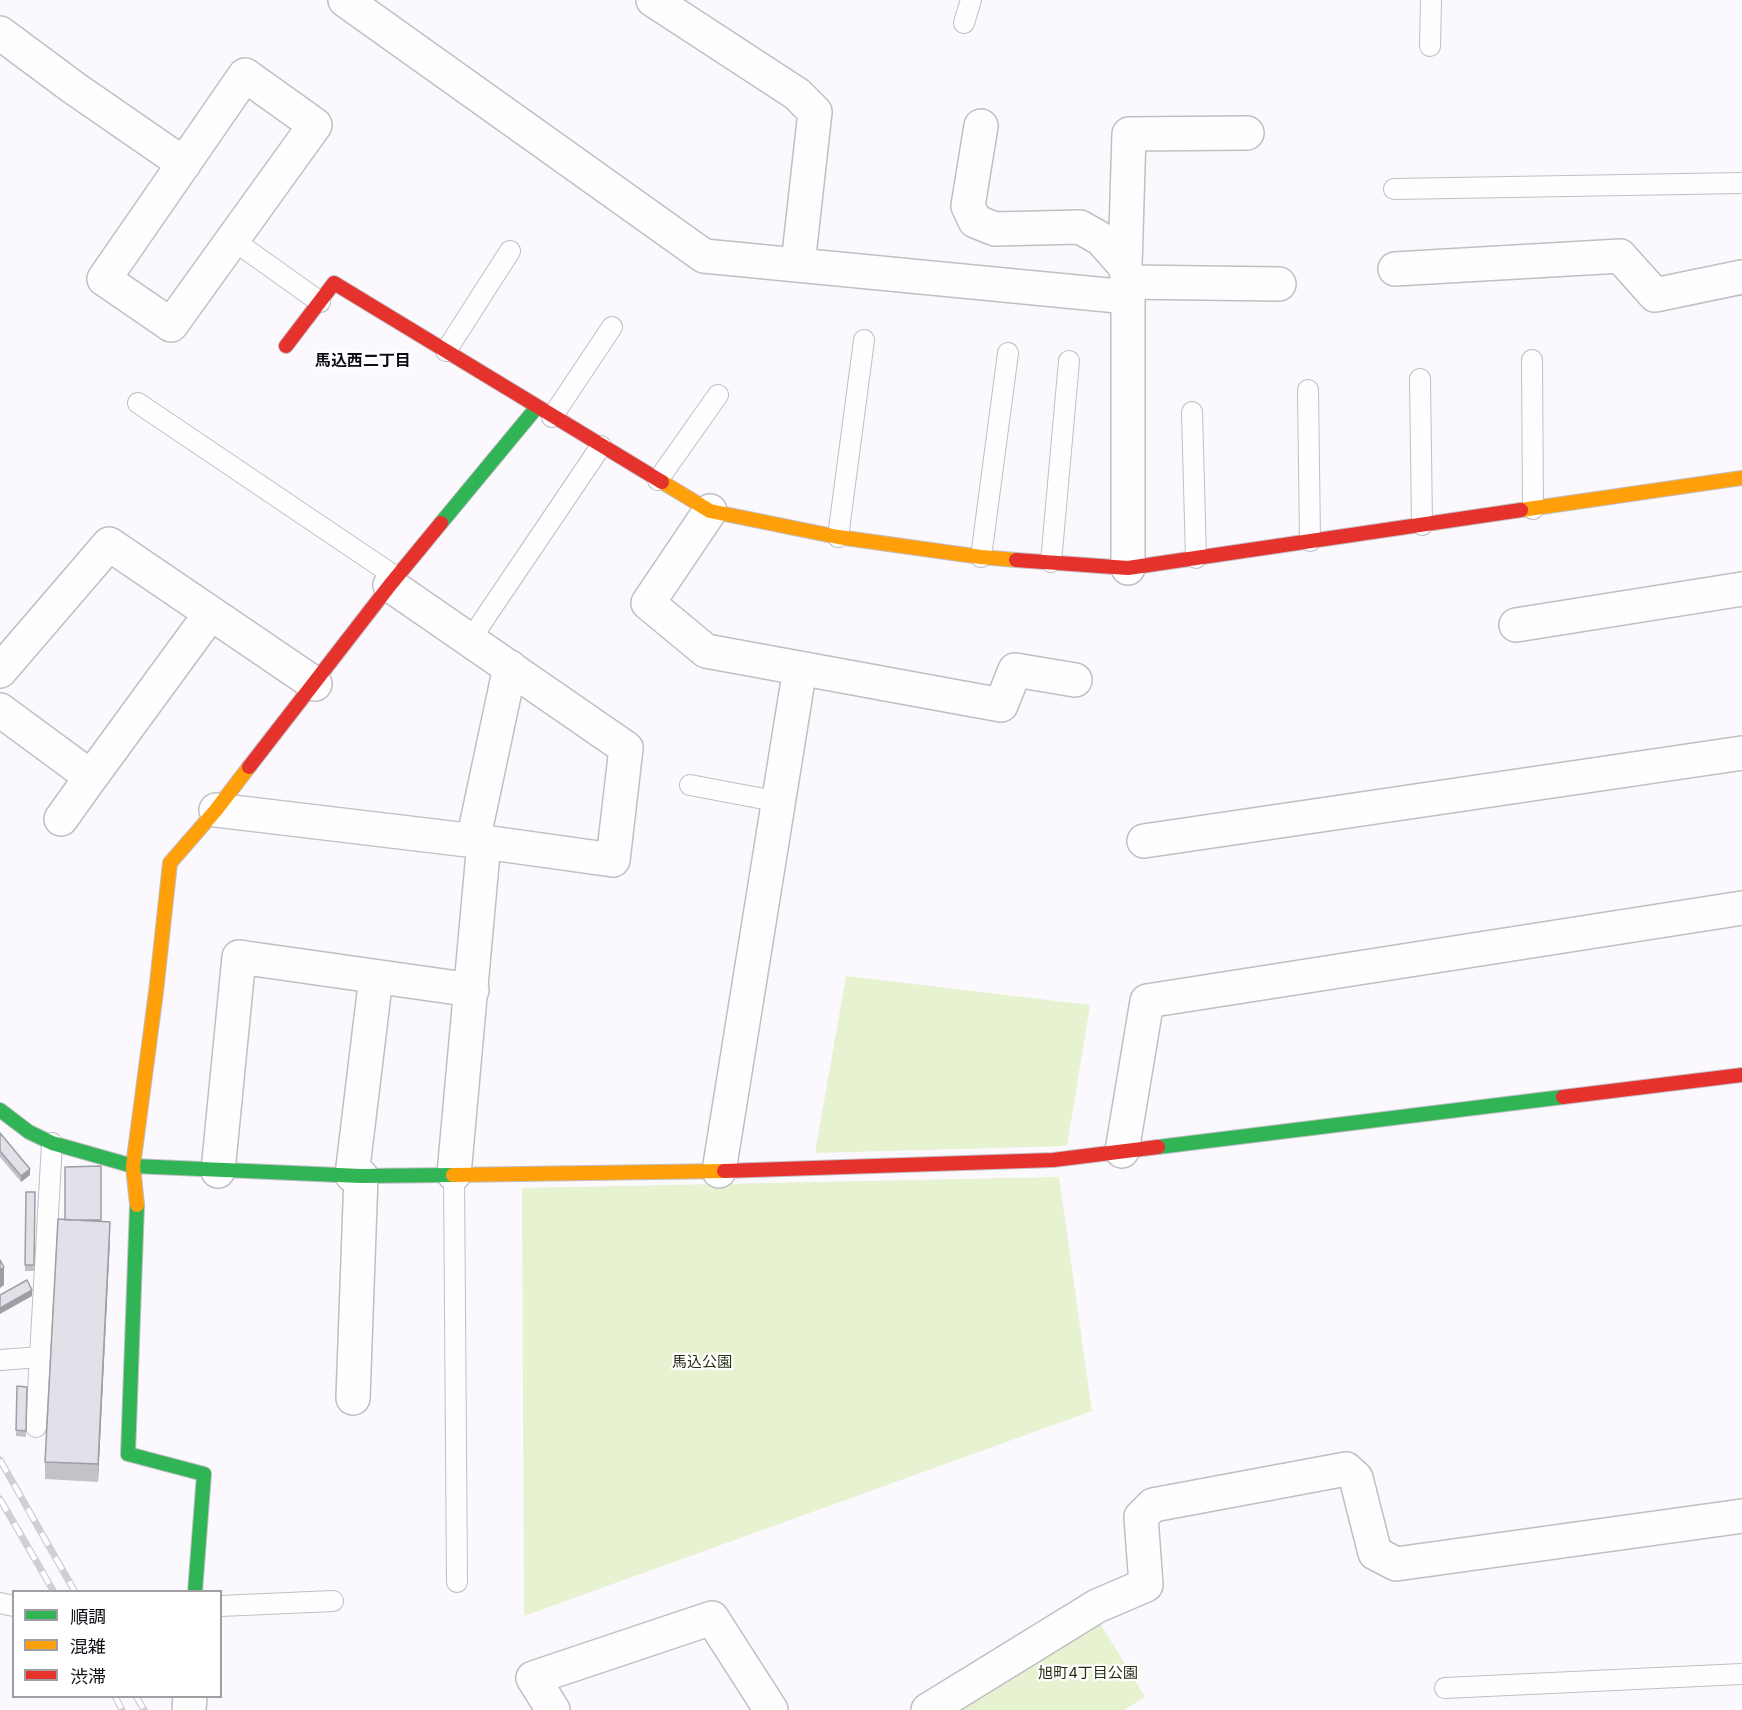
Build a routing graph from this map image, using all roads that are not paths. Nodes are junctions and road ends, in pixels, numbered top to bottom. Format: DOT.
graph roads {
  1 [pos="345,0"];
  2 [pos="653,0"];
  3 [pos="971,0"];
  4 [pos="1431,0"];
  5 [pos="964,23"];
  6 [pos="0,33"];
  7 [pos="1430,46"];
  8 [pos="981,126"];
  9 [pos="1248,133"];
  10 [pos="184,164"];
  11 [pos="1742,183"];
  12 [pos="1394,189"];
  13 [pos="233,240"];
  14 [pos="510,251"];
  15 [pos="798,264"];
  16 [pos="1395,269"];
  17 [pos="1742,277"];
  18 [pos="1127,282"];
  19 [pos="1279,284"];
  20 [pos="320,302"];
  21 [pos="612,327"];
  22 [pos="864,340"];
  23 [pos="286,346"];
  24 [pos="446,351"];
  25 [pos="1008,353"];
  26 [pos="1532,360"];
  27 [pos="1069,361"];
  28 [pos="1420,379"];
  29 [pos="1308,390"];
  30 [pos="718,395"];
  31 [pos="138,403"];
  32 [pos="544,412"];
  33 [pos="1192,412"];
  34 [pos="601,446"];
  35 [pos="1742,478"];
  36 [pos="658,480"];
  37 [pos="1533,508"];
  38 [pos="710,511"];
  39 [pos="1422,525"];
  40 [pos="838,537"];
  41 [pos="1310,541"];
  42 [pos="981,557"];
  43 [pos="1196,558"];
  44 [pos="1051,562"];
  45 [pos="1128,568"];
  46 [pos="393,581"];
  47 [pos="1742,589"];
  48 [pos="211,612"];
  49 [pos="1516,625"];
  50 [pos="470,640"];
  51 [pos="510,668"];
  52 [pos="800,668"];
  53 [pos="0,671"];
  54 [pos="1075,680"];
  55 [pos="315,684"];
  56 [pos="0,710"];
  57 [pos="1742,753"];
  58 [pos="91,777"];
  59 [pos="690,785"];
  60 [pos="780,802"];
  61 [pos="216,810"];
  62 [pos="61,819"];
  63 [pos="479,841"];
  64 [pos="1144,841"];
  65 [pos="1742,908"];
  66 [pos="376,977"];
  67 [pos="472,990"];
  68 [pos="1742,1075"];
  69 [pos="0,1110"];
  70 [pos="52,1143"];
  71 [pos="1122,1151"];
  72 [pos="133,1166"];
  73 [pos="218,1171"];
  74 [pos="719,1171"];
  75 [pos="454,1174"];
  76 [pos="356,1175"];
  77 [pos="40,1357"];
  78 [pos="0,1360"];
  79 [pos="353,1398"];
  80 [pos="36,1427"];
  81 [pos="1742,1516"];
  82 [pos="457,1582"];
  83 [pos="195,1590"];
  84 [pos="333,1601"];
  85 [pos="222,1606"];
  86 [pos="1742,1674"];
  87 [pos="1445,1688"];
  88 [pos="553,1710"];
  89 [pos="771,1710"];
  90 [pos="928,1710"];
  1 -- 15 [label="street"];
  2 -- 15 [label="street"];
  3 -- 5 [label="lane"];
  4 -- 7 [label="lane"];
  6 -- 10 [label="street"];
  8 -- 18 [label="street"];
  9 -- 18 [label="street"];
  10 -- 13 [label="street"];
  10 -- 13 [label="street"];
  11 -- 12 [label="lane"];
  13 -- 20 [label="lane"];
  14 -- 24 [label="lane"];
  15 -- 18 [label="street"];
  16 -- 17 [label="street"];
  18 -- 19 [label="street"];
  18 -- 45 [label="street"];
  20 -- 23 [label="street"];
  20 -- 24 [label="street"];
  21 -- 32 [label="lane"];
  22 -- 40 [label="lane"];
  24 -- 32 [label="street"];
  25 -- 42 [label="lane"];
  26 -- 37 [label="lane"];
  27 -- 44 [label="lane"];
  28 -- 39 [label="lane"];
  29 -- 41 [label="lane"];
  30 -- 36 [label="lane"];
  31 -- 46 [label="lane"];
  32 -- 34 [label="street"];
  32 -- 46 [label="street"];
  33 -- 43 [label="lane"];
  34 -- 36 [label="street"];
  34 -- 50 [label="lane"];
  35 -- 37 [label="street"];
  36 -- 38 [label="street"];
  37 -- 39 [label="street"];
  38 -- 40 [label="street"];
  38 -- 52 [label="street"];
  39 -- 41 [label="street"];
  40 -- 42 [label="street"];
  41 -- 43 [label="street"];
  42 -- 44 [label="street"];
  43 -- 45 [label="street"];
  44 -- 45 [label="street"];
  46 -- 50 [label="street"];
  46 -- 55 [label="street"];
  47 -- 49 [label="street"];
  48 -- 53 [label="street"];
  48 -- 55 [label="street"];
  48 -- 58 [label="street"];
  50 -- 51 [label="street"];
  51 -- 63 [label="street"];
  51 -- 63 [label="street"];
  52 -- 54 [label="street"];
  52 -- 60 [label="street"];
  55 -- 61 [label="street"];
  56 -- 58 [label="street"];
  57 -- 64 [label="street"];
  58 -- 62 [label="street"];
  59 -- 60 [label="lane"];
  60 -- 74 [label="street"];
  61 -- 63 [label="street"];
  61 -- 72 [label="street"];
  63 -- 67 [label="street"];
  65 -- 71 [label="street"];
  66 -- 67 [label="street"];
  66 -- 73 [label="street"];
  66 -- 76 [label="street"];
  67 -- 75 [label="street"];
  68 -- 71 [label="street"];
  69 -- 70 [label="street"];
  70 -- 72 [label="street"];
  70 -- 77 [label="lane"];
  71 -- 74 [label="street"];
  72 -- 73 [label="street"];
  72 -- 83 [label="street"];
  73 -- 76 [label="street"];
  74 -- 75 [label="street"];
  75 -- 76 [label="street"];
  75 -- 82 [label="lane"];
  76 -- 79 [label="street"];
  77 -- 78 [label="lane"];
  77 -- 80 [label="lane"];
  81 -- 90 [label="street"];
  84 -- 85 [label="lane"];
  86 -- 87 [label="lane"];
  88 -- 89 [label="street"];
}
